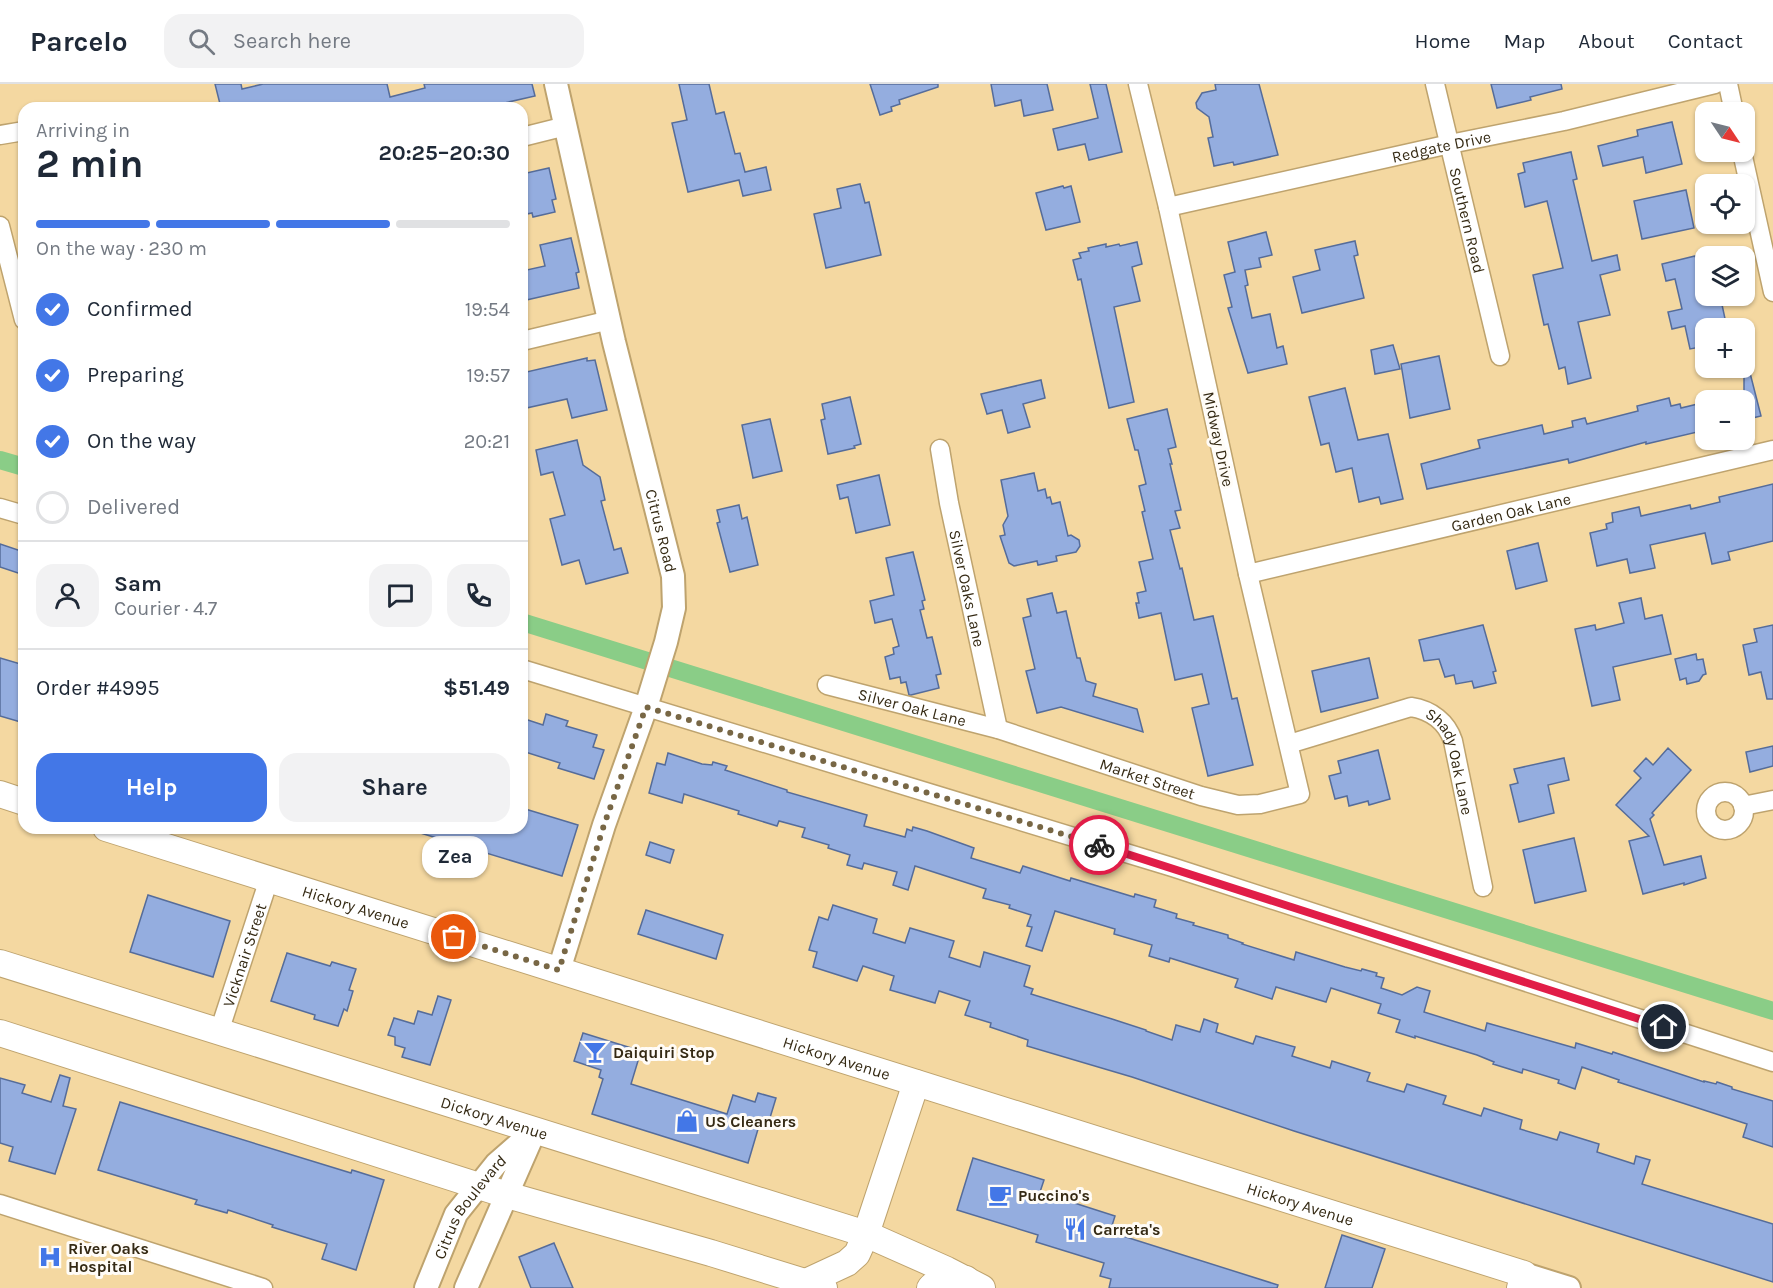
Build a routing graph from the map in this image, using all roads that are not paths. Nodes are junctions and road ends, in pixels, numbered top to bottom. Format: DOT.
graph roads {
  1 [pos="556,84"];
  2 [pos="1138,84"];
  3 [pos="1435,84"];
  4 [pos="1715,84"];
  5 [pos="1728,84"];
  6 [pos="1732,102"];
  7 [pos="566,126"];
  8 [pos="18,132"];
  9 [pos="0,135"];
  10 [pos="528,136"];
  11 [pos="1450,144"];
  12 [pos="1744,162"];
  13 [pos="1168,207"];
  14 [pos="0,226"];
  15 [pos="1773,292"];
  16 [pos="18,296"];
  17 [pos="610,320"];
  18 [pos="528,340"];
  19 [pos="1500,356"];
  20 [pos="940,449"];
  21 [pos="1773,450"];
  22 [pos="0,508"];
  23 [pos="18,513"];
  24 [pos="1248,574"];
  25 [pos="528,671"];
  26 [pos="827,685"];
  27 [pos="647,702"];
  28 [pos="998,729"];
  29 [pos="1289,744"];
  30 [pos="0,794"];
  31 [pos="1300,794"];
  32 [pos="18,800"];
  33 [pos="1773,800"];
  34 [pos="1743,806"];
  35 [pos="125,834"];
  36 [pos="269,879"];
  37 [pos="1483,887"];
  38 [pos="0,963"];
  39 [pos="559,970"];
  40 [pos="219,1032"];
  41 [pos="0,1033"];
  42 [pos="1773,1062"];
  43 [pos="916,1083"];
  44 [pos="535,1130"];
  45 [pos="478,1186"];
  46 [pos="507,1195"];
  47 [pos="0,1204"];
  48 [pos="866,1234"];
  49 [pos="1522,1281"];
  50 [pos="974,1284"];
  51 [pos="815,1285"];
  52 [pos="263,1288"];
  53 [pos="426,1288"];
  54 [pos="466,1288"];
  55 [pos="930,1288"];
  56 [pos="1569,1288"];
  1 -- 7 [label="street, Citrus Road"];
  2 -- 13 [label="street, Midway Drive"];
  3 -- 11 [label="street, Southern Road"];
  4 -- 11 [label="street, Redgate Drive"];
  5 -- 6 [label="street"];
  7 -- 10 [label="street"];
  7 -- 17 [label="street, Citrus Road"];
  8 -- 9 [label="street"];
  11 -- 13 [label="street, Redgate Drive"];
  11 -- 19 [label="street, Southern Road"];
  12 -- 15 [label="street"];
  13 -- 24 [label="street, Midway Drive"];
  14 -- 16 [label="street"];
  17 -- 18 [label="street"];
  17 -- 27 [label="street, Citrus Road"];
  20 -- 28 [label="street, Silver Oaks Lane"];
  21 -- 24 [label="street, Garden Oak Lane"];
  22 -- 23 [label="street"];
  24 -- 29 [label="street, Midway Drive"];
  25 -- 27 [label="street"];
  26 -- 28 [label="street, Silver Oak Lane"];
  27 -- 39 [label="street, Citrus Road"];
  27 -- 42 [label="street"];
  28 -- 31 [label="street, Market Street"];
  29 -- 31 [label="street, Midway Drive"];
  29 -- 37 [label="street, Shady Oak Lane"];
  30 -- 32 [label="main road"];
  33 -- 34 [label="street"];
  35 -- 36 [label="main road, Hickory Avenue"];
  36 -- 39 [label="main road, Hickory Avenue"];
  36 -- 40 [label="street, Vicknair Street"];
  38 -- 40 [label="main road, Dickory Avenue"];
  39 -- 43 [label="main road, Hickory Avenue"];
  40 -- 44 [label="main road, Dickory Avenue"];
  41 -- 45 [label="main road"];
  43 -- 48 [label="main road"];
  43 -- 49 [label="main road, Hickory Avenue"];
  44 -- 45 [label="street, Citrus Boulevard"];
  44 -- 46 [label="street, Citrus Boulevard"];
  44 -- 48 [label="main road, Dickory Avenue"];
  45 -- 46 [label="main road"];
  45 -- 53 [label="street, Citrus Boulevard"];
  46 -- 51 [label="main road"];
  46 -- 54 [label="street, Citrus Boulevard"];
  47 -- 52 [label="street"];
  48 -- 50 [label="main road, Dickory Avenue"];
  48 -- 51 [label="main road"];
  49 -- 56 [label="street, Hickory Avenue"];
  50 -- 55 [label="main road"];
}
